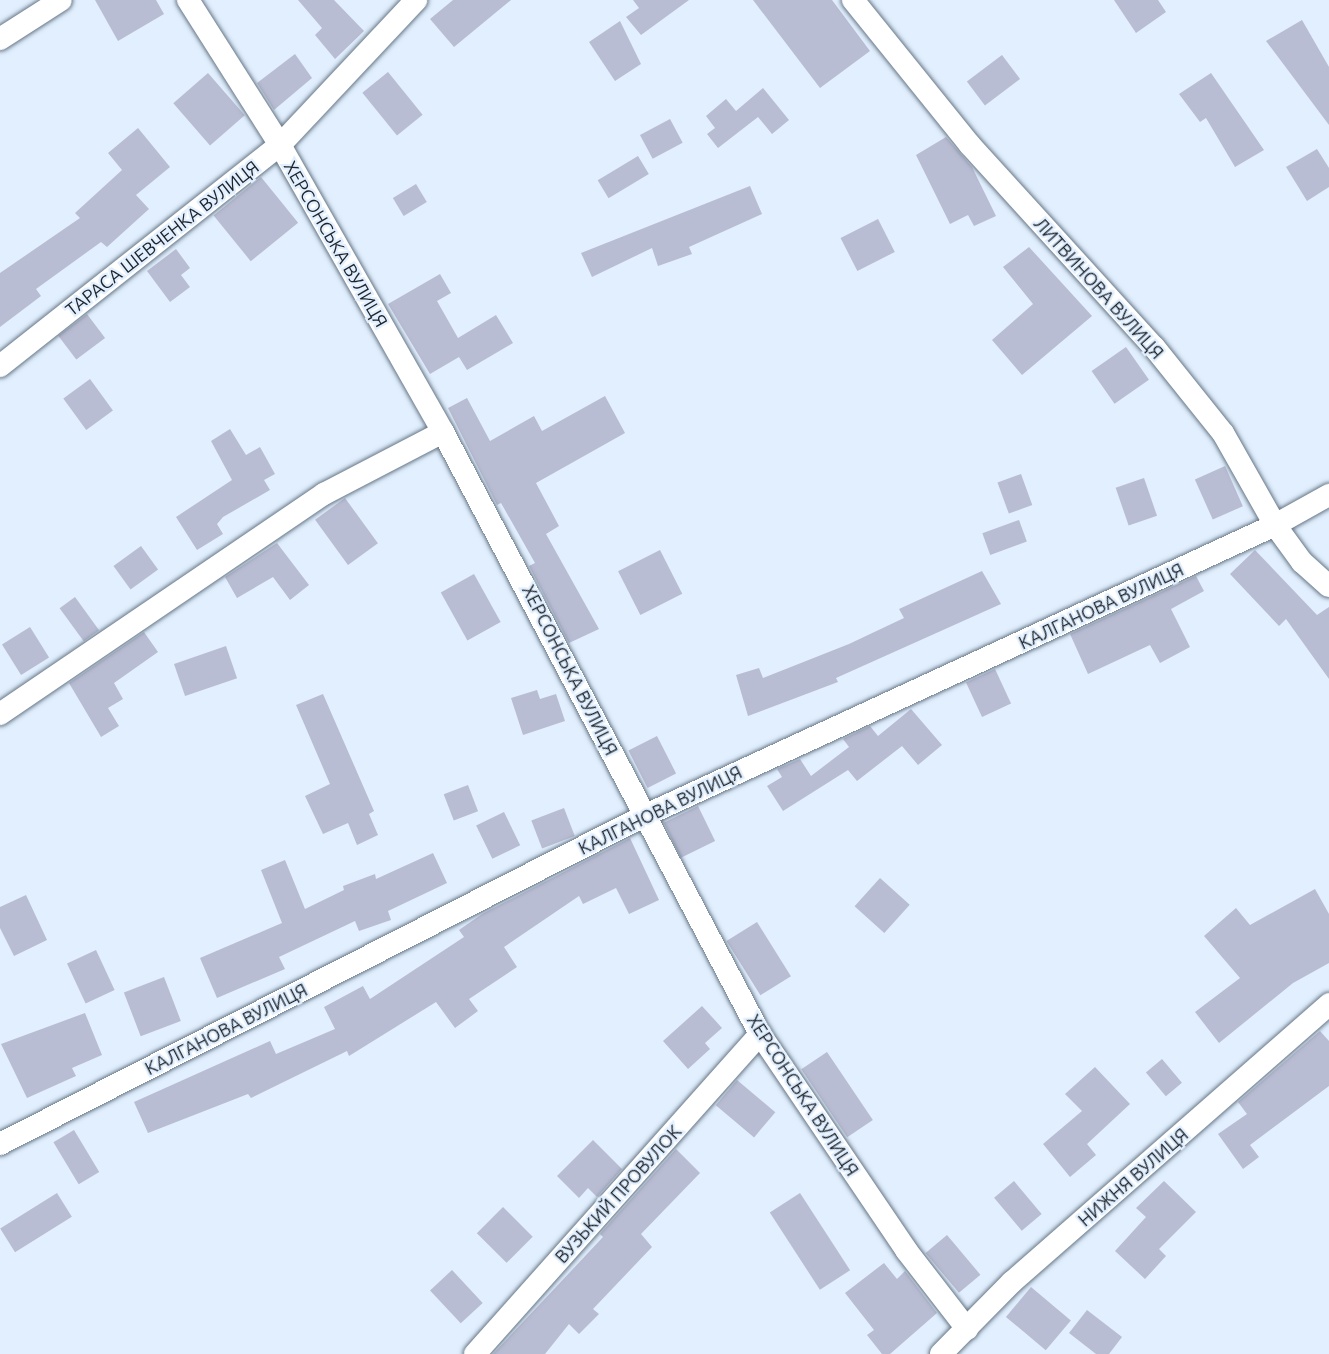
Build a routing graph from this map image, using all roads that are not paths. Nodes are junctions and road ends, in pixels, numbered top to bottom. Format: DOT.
graph roads {
  1 [pos="61,0"];
  2 [pos="188,0"];
  3 [pos="416,0"];
  4 [pos="853,0"];
  5 [pos="0,39"];
  6 [pos="280,145"];
  7 [pos="0,366"];
  8 [pos="443,432"];
  9 [pos="1329,495"];
  10 [pos="1275,525"];
  11 [pos="1329,586"];
  12 [pos="0,714"];
  13 [pos="646,815"];
  14 [pos="1329,1004"];
  15 [pos="760,1034"];
  16 [pos="0,1144"];
  17 [pos="967,1329"];
  18 [pos="475,1354"];
  19 [pos="941,1354"];
  1 -- 5 [label="street"];
  2 -- 6 [label="street, ХЕРСОНСЬКА ВУЛИЦЯ"];
  3 -- 6 [label="street, ТАРАСА ШЕВЧЕНКА ВУЛИЦЯ"];
  4 -- 10 [label="street, ЛИТВИНОВА ВУЛИЦЯ"];
  6 -- 7 [label="street, ТАРАСА ШЕВЧЕНКА ВУЛИЦЯ"];
  6 -- 8 [label="street, ХЕРСОНСЬКА ВУЛИЦЯ"];
  8 -- 12 [label="street"];
  8 -- 13 [label="street, ХЕРСОНСЬКА ВУЛИЦЯ"];
  9 -- 10 [label="street, КАЛГАНОВА ВУЛИЦЯ"];
  10 -- 11 [label="street, ЛИТВИНОВА ВУЛИЦЯ"];
  10 -- 13 [label="street, КАЛГАНОВА ВУЛИЦЯ"];
  13 -- 15 [label="street, ХЕРСОНСЬКА ВУЛИЦЯ"];
  13 -- 16 [label="street, КАЛГАНОВА ВУЛИЦЯ"];
  14 -- 17 [label="street, НИЖНЯ ВУЛИЦЯ"];
  15 -- 17 [label="street, ХЕРСОНСЬКА ВУЛИЦЯ"];
  15 -- 18 [label="street, ВУЗЬКИЙ ПРОВУЛОК"];
  17 -- 19 [label="street, НИЖНЯ ВУЛИЦЯ"];
}
